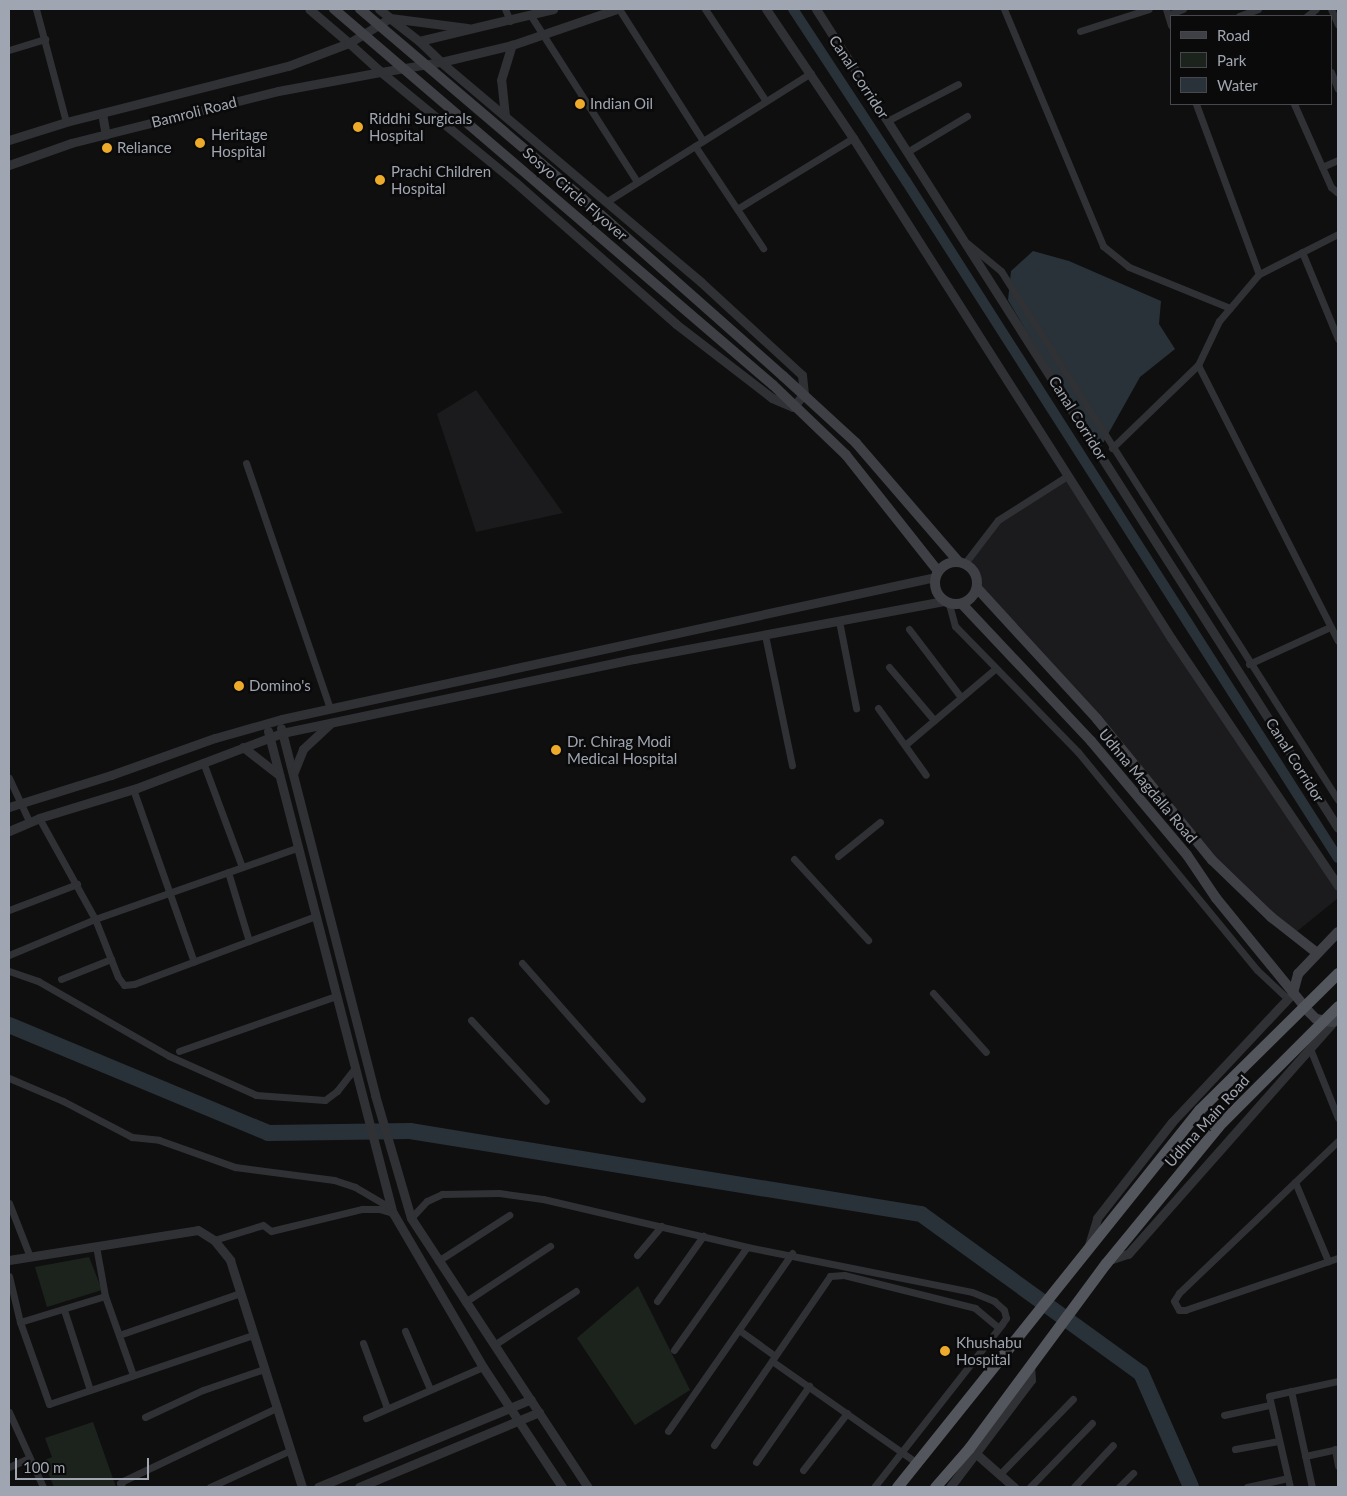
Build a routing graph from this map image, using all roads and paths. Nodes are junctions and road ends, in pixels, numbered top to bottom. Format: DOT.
graph roads {
  1 [pos="36,9"];
  2 [pos="309,9"];
  3 [pos="334,9"];
  4 [pos="360,9"];
  5 [pos="379,9"];
  6 [pos="505,9"];
  7 [pos="553,9"];
  8 [pos="618,9"];
  9 [pos="705,9"];
  10 [pos="766,9"];
  11 [pos="816,9"];
  12 [pos="1004,9"];
  13 [pos="1149,9"];
  14 [pos="1183,9"];
  15 [pos="1258,9"];
  16 [pos="1332,9"];
  17 [pos="1167,12"];
  18 [pos="1242,15"];
  19 [pos="532,16"];
  20 [pos="390,18"];
  21 [pos="510,21"];
  22 [pos="1338,25"];
  23 [pos="473,29"];
  24 [pos="1080,32"];
  25 [pos="543,34"];
  26 [pos="45,39"];
  27 [pos="419,41"];
  28 [pos="349,43"];
  29 [pos="512,45"];
  30 [pos="9,50"];
  31 [pos="441,62"];
  32 [pos="381,72"];
  33 [pos="811,73"];
  34 [pos="1332,74"];
  35 [pos="958,84"];
  36 [pos="1338,88"];
  37 [pos="766,102"];
  38 [pos="1196,105"];
  39 [pos="1294,105"];
  40 [pos="102,113"];
  41 [pos="505,116"];
  42 [pos="967,116"];
  43 [pos="888,121"];
  44 [pos="66,122"];
  45 [pos="106,135"];
  46 [pos="853,138"];
  47 [pos="9,140"];
  48 [pos="703,141"];
  49 [pos="694,146"];
  50 [pos="907,152"];
  51 [pos="1338,160"];
  52 [pos="9,165"];
  53 [pos="1322,167"];
  54 [pos="637,182"];
  55 [pos="1337,191"];
  56 [pos="606,202"];
  57 [pos="737,209"];
  58 [pos="1338,234"];
  59 [pos="966,243"];
  60 [pos="763,248"];
  61 [pos="1302,252"];
  62 [pos="1259,274"];
  63 [pos="1230,308"];
  64 [pos="1338,339"];
  65 [pos="1198,365"];
  66 [pos="804,394"];
  67 [pos="793,407"];
  68 [pos="1112,448"];
  69 [pos="246,463"];
  70 [pos="1067,476"];
  71 [pos="961,562"];
  72 [pos="937,574"];
  73 [pos="977,588"];
  74 [pos="946,602"];
  75 [pos="962,604"];
  76 [pos="838,621"];
  77 [pos="1330,627"];
  78 [pos="909,629"];
  79 [pos="766,635"];
  80 [pos="1338,641"];
  81 [pos="1250,664"];
  82 [pos="889,667"];
  83 [pos="996,668"];
  84 [pos="960,696"];
  85 [pos="330,708"];
  86 [pos="856,708"];
  87 [pos="878,708"];
  88 [pos="278,720"];
  89 [pos="934,720"];
  90 [pos="333,722"];
  91 [pos="266,724"];
  92 [pos="282,733"];
  93 [pos="270,737"];
  94 [pos="905,745"];
  95 [pos="243,747"];
  96 [pos="203,762"];
  97 [pos="792,765"];
  98 [pos="279,775"];
  99 [pos="926,775"];
  100 [pos="293,776"];
  101 [pos="9,778"];
  102 [pos="133,789"];
  103 [pos="1338,800"];
  104 [pos="20,802"];
  105 [pos="9,807"];
  106 [pos="39,818"];
  107 [pos="29,821"];
  108 [pos="880,822"];
  109 [pos="1338,828"];
  110 [pos="9,831"];
  111 [pos="297,848"];
  112 [pos="838,856"];
  113 [pos="794,859"];
  114 [pos="242,867"];
  115 [pos="228,872"];
  116 [pos="77,884"];
  117 [pos="1338,886"];
  118 [pos="169,893"];
  119 [pos="9,910"];
  120 [pos="316,916"];
  121 [pos="95,919"];
  122 [pos="1338,932"];
  123 [pos="868,940"];
  124 [pos="249,941"];
  125 [pos="1317,953"];
  126 [pos="9,955"];
  127 [pos="111,959"];
  128 [pos="194,962"];
  129 [pos="522,963"];
  130 [pos="9,971"];
  131 [pos="1338,974"];
  132 [pos="61,979"];
  133 [pos="933,993"];
  134 [pos="336,996"];
  135 [pos="1293,997"];
  136 [pos="1338,1006"];
  137 [pos="471,1020"];
  138 [pos="1336,1020"];
  139 [pos="179,1051"];
  140 [pos="1311,1051"];
  141 [pos="986,1052"];
  142 [pos="355,1068"];
  143 [pos="9,1078"];
  144 [pos="642,1099"];
  145 [pos="546,1101"];
  146 [pos="1338,1118"];
  147 [pos="1338,1141"];
  148 [pos="1295,1182"];
  149 [pos="9,1203"];
  150 [pos="392,1211"];
  151 [pos="509,1216"];
  152 [pos="411,1218"];
  153 [pos="661,1226"];
  154 [pos="702,1236"];
  155 [pos="214,1240"];
  156 [pos="96,1246"];
  157 [pos="550,1246"];
  158 [pos="1088,1246"];
  159 [pos="747,1247"];
  160 [pos="792,1254"];
  161 [pos="637,1255"];
  162 [pos="30,1257"];
  163 [pos="1338,1258"];
  164 [pos="9,1260"];
  165 [pos="438,1261"];
  166 [pos="1328,1261"];
  167 [pos="1107,1262"];
  168 [pos="9,1276"];
  169 [pos="576,1291"];
  170 [pos="240,1293"];
  171 [pos="106,1296"];
  172 [pos="657,1301"];
  173 [pos="465,1302"];
  174 [pos="64,1310"];
  175 [pos="20,1322"];
  176 [pos="999,1328"];
  177 [pos="739,1330"];
  178 [pos="405,1331"];
  179 [pos="119,1335"];
  180 [pos="253,1335"];
  181 [pos="363,1343"];
  182 [pos="494,1345"];
  183 [pos="674,1350"];
  184 [pos="774,1358"];
  185 [pos="483,1367"];
  186 [pos="264,1369"];
  187 [pos="133,1375"];
  188 [pos="1338,1381"];
  189 [pos="809,1386"];
  190 [pos="430,1389"];
  191 [pos="90,1390"];
  192 [pos="1291,1390"];
  193 [pos="1073,1398"];
  194 [pos="531,1400"];
  195 [pos="1269,1405"];
  196 [pos="276,1408"];
  197 [pos="387,1408"];
  198 [pos="510,1410"];
  199 [pos="539,1412"];
  200 [pos="9,1413"];
  201 [pos="847,1413"];
  202 [pos="1224,1415"];
  203 [pos="145,1417"];
  204 [pos="366,1418"];
  205 [pos="518,1422"];
  206 [pos="1092,1423"];
  207 [pos="668,1432"];
  208 [pos="1278,1441"];
  209 [pos="714,1445"];
  210 [pos="1113,1445"];
  211 [pos="1235,1449"];
  212 [pos="1337,1449"];
  213 [pos="289,1451"];
  214 [pos="972,1451"];
  215 [pos="903,1452"];
  216 [pos="1306,1456"];
  217 [pos="29,1458"];
  218 [pos="756,1462"];
  219 [pos="917,1463"];
  220 [pos="9,1466"];
  221 [pos="1338,1466"];
  222 [pos="803,1470"];
  223 [pos="1133,1473"];
  224 [pos="999,1475"];
  225 [pos="1288,1478"];
  226 [pos="43,1487"];
  227 [pos="122,1487"];
  228 [pos="210,1487"];
  229 [pos="302,1487"];
  230 [pos="318,1487"];
  231 [pos="358,1487"];
  232 [pos="562,1487"];
  233 [pos="588,1487"];
  234 [pos="874,1487"];
  235 [pos="897,1487"];
  236 [pos="935,1487"];
  237 [pos="950,1487"];
  238 [pos="1014,1487"];
  239 [pos="1030,1487"];
  240 [pos="1074,1487"];
  241 [pos="1119,1487"];
  242 [pos="1248,1487"];
  243 [pos="1290,1487"];
  244 [pos="1312,1487"];
  1 -- 26 [label="street"];
  2 -- 28 [label="street"];
  3 -- 67 [label="main road, Sosyo Circle Flyover, bridge"];
  4 -- 66 [label="main road, Sosyo Circle Flyover, bridge"];
  5 -- 20 [label="street"];
  6 -- 21 [label="street"];
  7 -- 19 [label="street"];
  8 -- 25 [label="street, Bamroli Road"];
  8 -- 48 [label="street"];
  9 -- 37 [label="street"];
  10 -- 33 [label="street"];
  11 -- 43 [label="street, Canal Corridor"];
  12 -- 63 [label="street"];
  13 -- 24 [label="street"];
  14 -- 17 [label="street"];
  15 -- 18 [label="street"];
  16 -- 22 [label="street"];
  19 -- 21 [label="street"];
  19 -- 25 [label="street"];
  20 -- 23 [label="street"];
  20 -- 27 [label="street"];
  20 -- 28 [label="street"];
  21 -- 23 [label="street"];
  23 -- 27 [label="street"];
  25 -- 29 [label="street, Bamroli Road"];
  25 -- 54 [label="street"];
  26 -- 30 [label="street"];
  26 -- 44 [label="street"];
  27 -- 31 [label="street"];
  28 -- 32 [label="street"];
  28 -- 40 [label="street"];
  29 -- 31 [label="street, Bamroli Road"];
  29 -- 41 [label="street"];
  31 -- 32 [label="street, Bamroli Road"];
  31 -- 41 [label="street"];
  32 -- 45 [label="street, Bamroli Road"];
  32 -- 67 [label="street"];
  33 -- 37 [label="street"];
  33 -- 46 [label="street"];
  34 -- 36 [label="street"];
  35 -- 43 [label="street"];
  37 -- 48 [label="street"];
  38 -- 62 [label="street"];
  39 -- 53 [label="street"];
  40 -- 44 [label="street"];
  40 -- 45 [label="street"];
  41 -- 56 [label="street"];
  42 -- 50 [label="street"];
  43 -- 50 [label="street, Canal Corridor"];
  44 -- 47 [label="street"];
  45 -- 52 [label="street, Bamroli Road"];
  46 -- 57 [label="street"];
  46 -- 70 [label="street"];
  48 -- 49 [label="street"];
  49 -- 54 [label="street"];
  49 -- 57 [label="street"];
  50 -- 59 [label="street, Canal Corridor"];
  51 -- 53 [label="street"];
  53 -- 55 [label="street"];
  54 -- 56 [label="street"];
  56 -- 66 [label="street"];
  57 -- 60 [label="street"];
  58 -- 61 [label="street"];
  59 -- 68 [label="street"];
  59 -- 109 [label="street, Canal Corridor"];
  61 -- 62 [label="street"];
  61 -- 64 [label="street"];
  62 -- 63 [label="street"];
  63 -- 65 [label="street"];
  65 -- 68 [label="street"];
  65 -- 77 [label="street"];
  66 -- 67 [label="street"];
  66 -- 71 [label="main road, Sosyo Circle Flyover"];
  67 -- 72 [label="main road"];
  68 -- 81 [label="street"];
  69 -- 85 [label="street"];
  70 -- 71 [label="street"];
  70 -- 117 [label="street"];
  71 -- 72 [label="main road"];
  71 -- 73 [label="main road"];
  72 -- 74 [label="main road"];
  72 -- 85 [label="street"];
  73 -- 75 [label="main road"];
  73 -- 125 [label="main road"];
  74 -- 75 [label="main road"];
  74 -- 76 [label="street"];
  74 -- 83 [label="street"];
  75 -- 135 [label="main road, Udhna Magdalla Road"];
  76 -- 79 [label="street"];
  76 -- 86 [label="street"];
  77 -- 80 [label="street"];
  77 -- 81 [label="street"];
  78 -- 84 [label="street"];
  79 -- 90 [label="street"];
  79 -- 97 [label="street"];
  81 -- 103 [label="street"];
  82 -- 89 [label="street"];
  83 -- 84 [label="street"];
  83 -- 135 [label="street"];
  84 -- 89 [label="street"];
  85 -- 88 [label="street"];
  87 -- 94 [label="street"];
  88 -- 91 [label="street"];
  88 -- 92 [label="street"];
  89 -- 94 [label="street"];
  90 -- 92 [label="street"];
  90 -- 100 [label="street"];
  91 -- 93 [label="street"];
  91 -- 104 [label="street"];
  92 -- 93 [label="street"];
  92 -- 100 [label="street"];
  93 -- 95 [label="street"];
  93 -- 98 [label="street"];
  94 -- 99 [label="street"];
  95 -- 96 [label="street"];
  95 -- 98 [label="street"];
  96 -- 102 [label="street"];
  96 -- 114 [label="street"];
  98 -- 111 [label="street"];
  100 -- 152 [label="street"];
  101 -- 104 [label="street"];
  102 -- 106 [label="street"];
  102 -- 118 [label="street"];
  104 -- 105 [label="street"];
  104 -- 107 [label="street"];
  106 -- 107 [label="street"];
  106 -- 116 [label="street"];
  107 -- 110 [label="street"];
  108 -- 112 [label="street"];
  111 -- 114 [label="street"];
  111 -- 120 [label="street"];
  113 -- 123 [label="street"];
  114 -- 115 [label="street"];
  115 -- 118 [label="street"];
  115 -- 124 [label="street"];
  116 -- 119 [label="street"];
  116 -- 121 [label="street"];
  118 -- 121 [label="street"];
  118 -- 128 [label="street"];
  120 -- 124 [label="street"];
  120 -- 134 [label="street"];
  121 -- 126 [label="street"];
  121 -- 127 [label="street"];
  122 -- 125 [label="main road"];
  124 -- 128 [label="street"];
  125 -- 135 [label="main road"];
  127 -- 128 [label="street"];
  127 -- 132 [label="street"];
  129 -- 144 [label="street"];
  130 -- 142 [label="street"];
  131 -- 158 [label="highway, bridge"];
  133 -- 141 [label="street"];
  134 -- 139 [label="street"];
  134 -- 142 [label="street"];
  135 -- 138 [label="main road, Udhna Magdalla Road"];
  135 -- 158 [label="street"];
  136 -- 167 [label="highway, Udhna Main Road, bridge"];
  137 -- 145 [label="street"];
  138 -- 140 [label="street"];
  140 -- 146 [label="street"];
  140 -- 167 [label="street"];
  142 -- 150 [label="street"];
  143 -- 150 [label="street"];
  147 -- 148 [label="street"];
  148 -- 166 [label="street"];
  148 -- 166 [label="street"];
  149 -- 162 [label="street"];
  150 -- 155 [label="street"];
  150 -- 185 [label="street"];
  151 -- 165 [label="street"];
  152 -- 153 [label="street"];
  152 -- 165 [label="street"];
  153 -- 154 [label="street"];
  153 -- 161 [label="street"];
  154 -- 159 [label="street"];
  154 -- 172 [label="street"];
  155 -- 156 [label="street"];
  155 -- 170 [label="street"];
  156 -- 162 [label="street"];
  156 -- 171 [label="street"];
  157 -- 173 [label="street"];
  158 -- 219 [label="highway"];
  159 -- 160 [label="street"];
  159 -- 183 [label="street"];
  160 -- 176 [label="street"];
  160 -- 177 [label="street"];
  162 -- 164 [label="street"];
  163 -- 166 [label="street"];
  165 -- 173 [label="street"];
  167 -- 214 [label="highway, Udhna Main Road"];
  168 -- 175 [label="street"];
  169 -- 182 [label="street"];
  170 -- 179 [label="street"];
  170 -- 180 [label="street"];
  171 -- 174 [label="street"];
  171 -- 179 [label="street"];
  173 -- 182 [label="street"];
  174 -- 175 [label="street"];
  174 -- 191 [label="street"];
  175 -- 191 [label="street"];
  176 -- 184 [label="street"];
  176 -- 215 [label="street"];
  177 -- 184 [label="street"];
  177 -- 207 [label="street"];
  178 -- 190 [label="street"];
  179 -- 187 [label="street"];
  180 -- 186 [label="street"];
  180 -- 187 [label="street"];
  181 -- 197 [label="street"];
  182 -- 194 [label="street"];
  184 -- 189 [label="street"];
  184 -- 209 [label="street"];
  185 -- 190 [label="street"];
  185 -- 198 [label="street"];
  186 -- 196 [label="street"];
  186 -- 203 [label="street"];
  187 -- 191 [label="street"];
  188 -- 192 [label="street"];
  189 -- 201 [label="street"];
  189 -- 218 [label="street"];
  190 -- 197 [label="street"];
  192 -- 195 [label="street"];
  192 -- 216 [label="street"];
  193 -- 224 [label="street"];
  194 -- 198 [label="street"];
  194 -- 199 [label="street"];
  195 -- 202 [label="street"];
  195 -- 208 [label="street"];
  196 -- 213 [label="street"];
  196 -- 227 [label="street"];
  197 -- 204 [label="street"];
  198 -- 205 [label="street"];
  198 -- 230 [label="street"];
  199 -- 205 [label="street"];
  199 -- 233 [label="street"];
  200 -- 217 [label="street"];
  201 -- 215 [label="street"];
  201 -- 222 [label="street"];
  205 -- 231 [label="street"];
  205 -- 232 [label="street"];
  206 -- 239 [label="street"];
  208 -- 211 [label="street"];
  208 -- 225 [label="street"];
  210 -- 240 [label="street"];
  212 -- 216 [label="street"];
  212 -- 221 [label="street"];
  213 -- 228 [label="street"];
  213 -- 229 [label="street"];
  214 -- 224 [label="street"];
  214 -- 236 [label="highway"];
  214 -- 237 [label="street"];
  215 -- 219 [label="street"];
  215 -- 234 [label="street"];
  216 -- 244 [label="street"];
  217 -- 220 [label="street"];
  217 -- 226 [label="street"];
  219 -- 235 [label="highway"];
  223 -- 241 [label="street"];
  224 -- 238 [label="street"];
  225 -- 242 [label="street"];
  225 -- 243 [label="street"];
}
